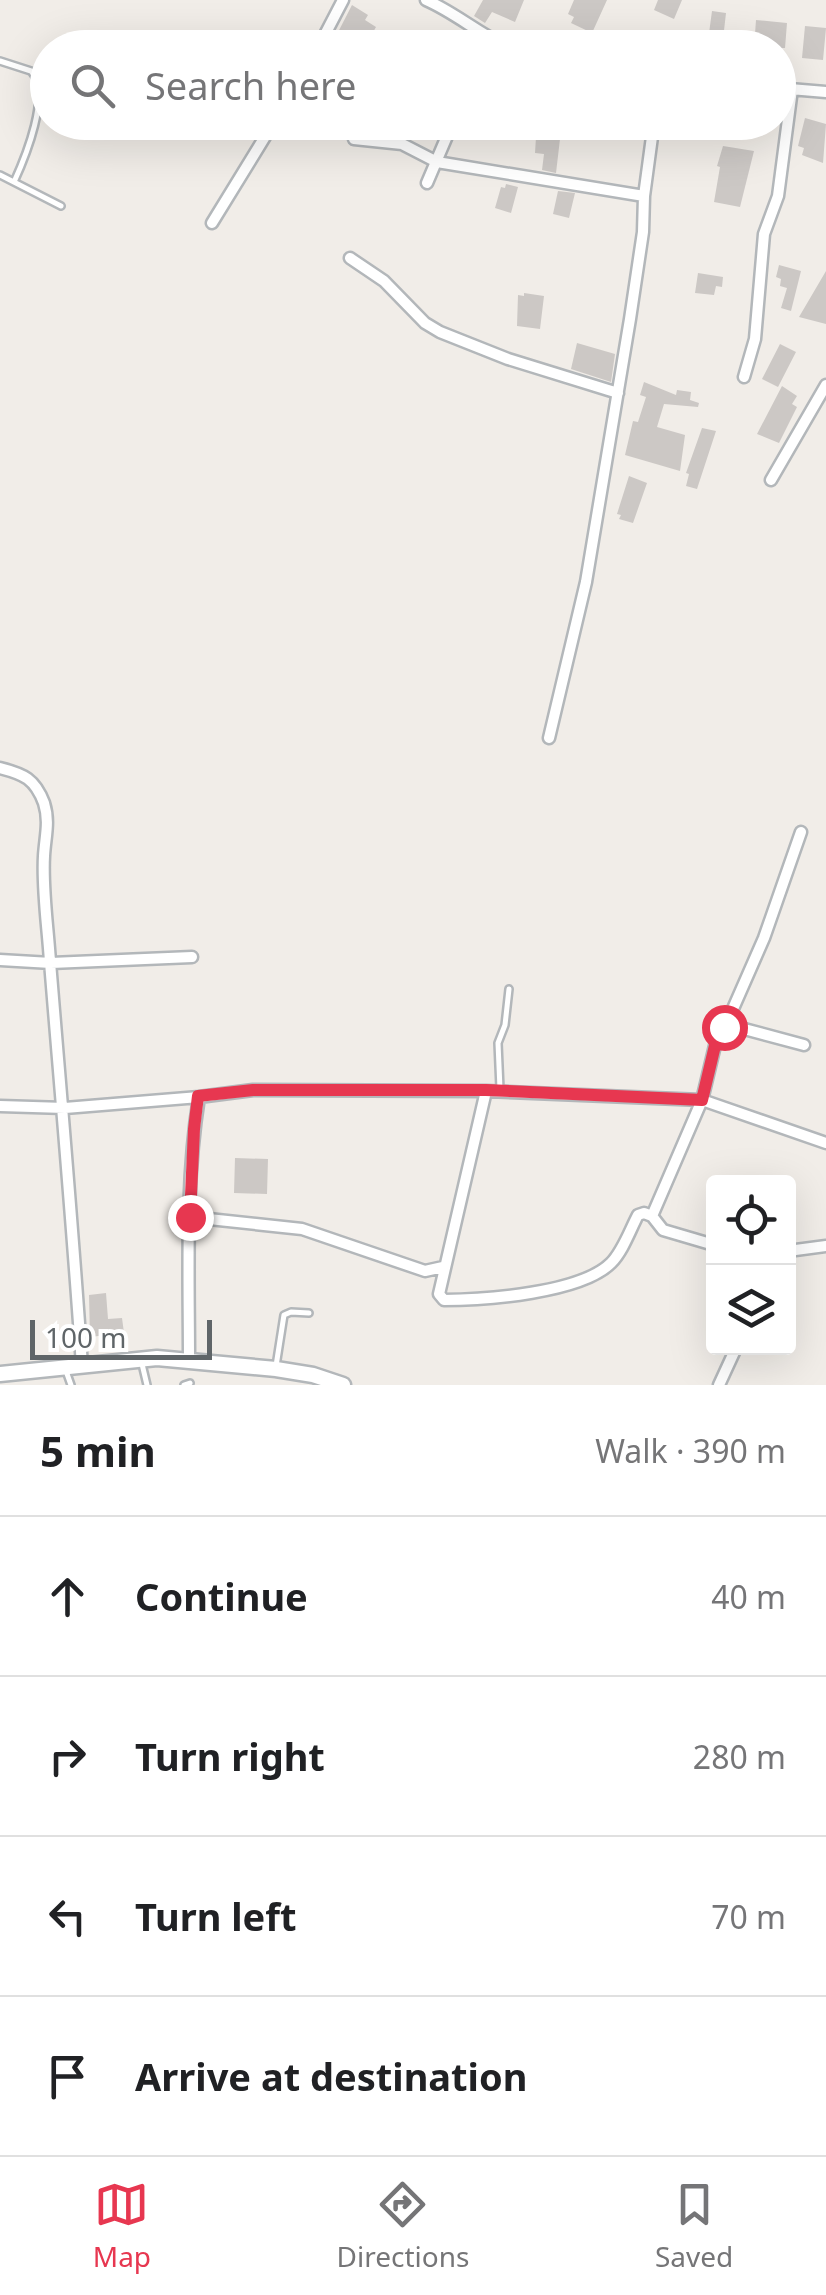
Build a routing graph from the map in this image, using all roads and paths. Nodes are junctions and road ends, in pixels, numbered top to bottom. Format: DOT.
graph roads {
  1 [pos="343,0"];
  2 [pos="426,0"];
  3 [pos="327,30"];
  4 [pos="473,30"];
  5 [pos="0,61"];
  6 [pos="30,70"];
  7 [pos="796,89"];
  8 [pos="826,92"];
  9 [pos="30,140"];
  10 [pos="263,140"];
  11 [pos="354,140"];
  12 [pos="446,140"];
  13 [pos="652,140"];
  14 [pos="785,140"];
  15 [pos="437,162"];
  16 [pos="0,176"];
  17 [pos="14,182"];
  18 [pos="427,184"];
  19 [pos="644,196"];
  20 [pos="61,206"];
  21 [pos="212,224"];
  22 [pos="350,258"];
  23 [pos="744,378"];
  24 [pos="826,385"];
  25 [pos="618,394"];
  26 [pos="771,480"];
  27 [pos="550,738"];
  28 [pos="0,768"];
  29 [pos="801,832"];
  30 [pos="192,957"];
  31 [pos="0,960"];
  32 [pos="50,963"];
  33 [pos="509,989"];
  34 [pos="724,1027"];
  35 [pos="804,1045"];
  36 [pos="486,1090"];
  37 [pos="500,1091"];
  38 [pos="198,1096"];
  39 [pos="702,1100"];
  40 [pos="0,1106"];
  41 [pos="64,1108"];
  42 [pos="826,1143"];
  43 [pos="652,1216"];
  44 [pos="190,1217"];
  45 [pos="706,1243"];
  46 [pos="826,1246"];
  47 [pos="796,1251"];
  48 [pos="442,1267"];
  49 [pos="309,1313"];
  50 [pos="733,1355"];
  51 [pos="141,1360"];
  52 [pos="189,1361"];
  53 [pos="82,1366"];
  54 [pos="64,1368"];
  55 [pos="276,1369"];
  56 [pos="0,1374"];
  57 [pos="30,1378"];
  58 [pos="312,1380"];
  59 [pos="71,1385"];
  60 [pos="146,1385"];
  61 [pos="343,1385"];
  62 [pos="719,1385"];
  1 -- 3 [label="street"];
  2 -- 4 [label="street"];
  5 -- 6 [label="lane"];
  7 -- 8 [label="street"];
  9 -- 17 [label="lane"];
  10 -- 21 [label="street"];
  11 -- 15 [label="street"];
  12 -- 15 [label="street"];
  13 -- 19 [label="street"];
  14 -- 23 [label="street"];
  15 -- 18 [label="street"];
  15 -- 19 [label="street"];
  16 -- 17 [label="lane"];
  17 -- 20 [label="lane"];
  19 -- 25 [label="street"];
  22 -- 25 [label="street"];
  24 -- 26 [label="street"];
  25 -- 27 [label="street"];
  28 -- 32 [label="street"];
  29 -- 34 [label="street"];
  30 -- 32 [label="street"];
  31 -- 32 [label="street"];
  32 -- 41 [label="street"];
  33 -- 37 [label="lane"];
  34 -- 35 [label="street"];
  34 -- 39 [label="street"];
  36 -- 37 [label="street"];
  36 -- 38 [label="street"];
  36 -- 48 [label="street"];
  37 -- 39 [label="street"];
  38 -- 41 [label="street"];
  38 -- 44 [label="street"];
  39 -- 42 [label="street"];
  39 -- 43 [label="street"];
  40 -- 41 [label="street"];
  41 -- 53 [label="street"];
  43 -- 45 [label="street"];
  43 -- 48 [label="street"];
  44 -- 48 [label="street"];
  44 -- 52 [label="street"];
  46 -- 47 [label="street"];
  49 -- 55 [label="lane"];
  50 -- 62 [label="street"];
  51 -- 52 [label="street"];
  51 -- 53 [label="street"];
  51 -- 60 [label="lane"];
  52 -- 55 [label="street"];
  53 -- 54 [label="street"];
  54 -- 57 [label="street"];
  54 -- 59 [label="lane"];
  55 -- 58 [label="street"];
  56 -- 57 [label="street"];
  58 -- 61 [label="street"];
}
